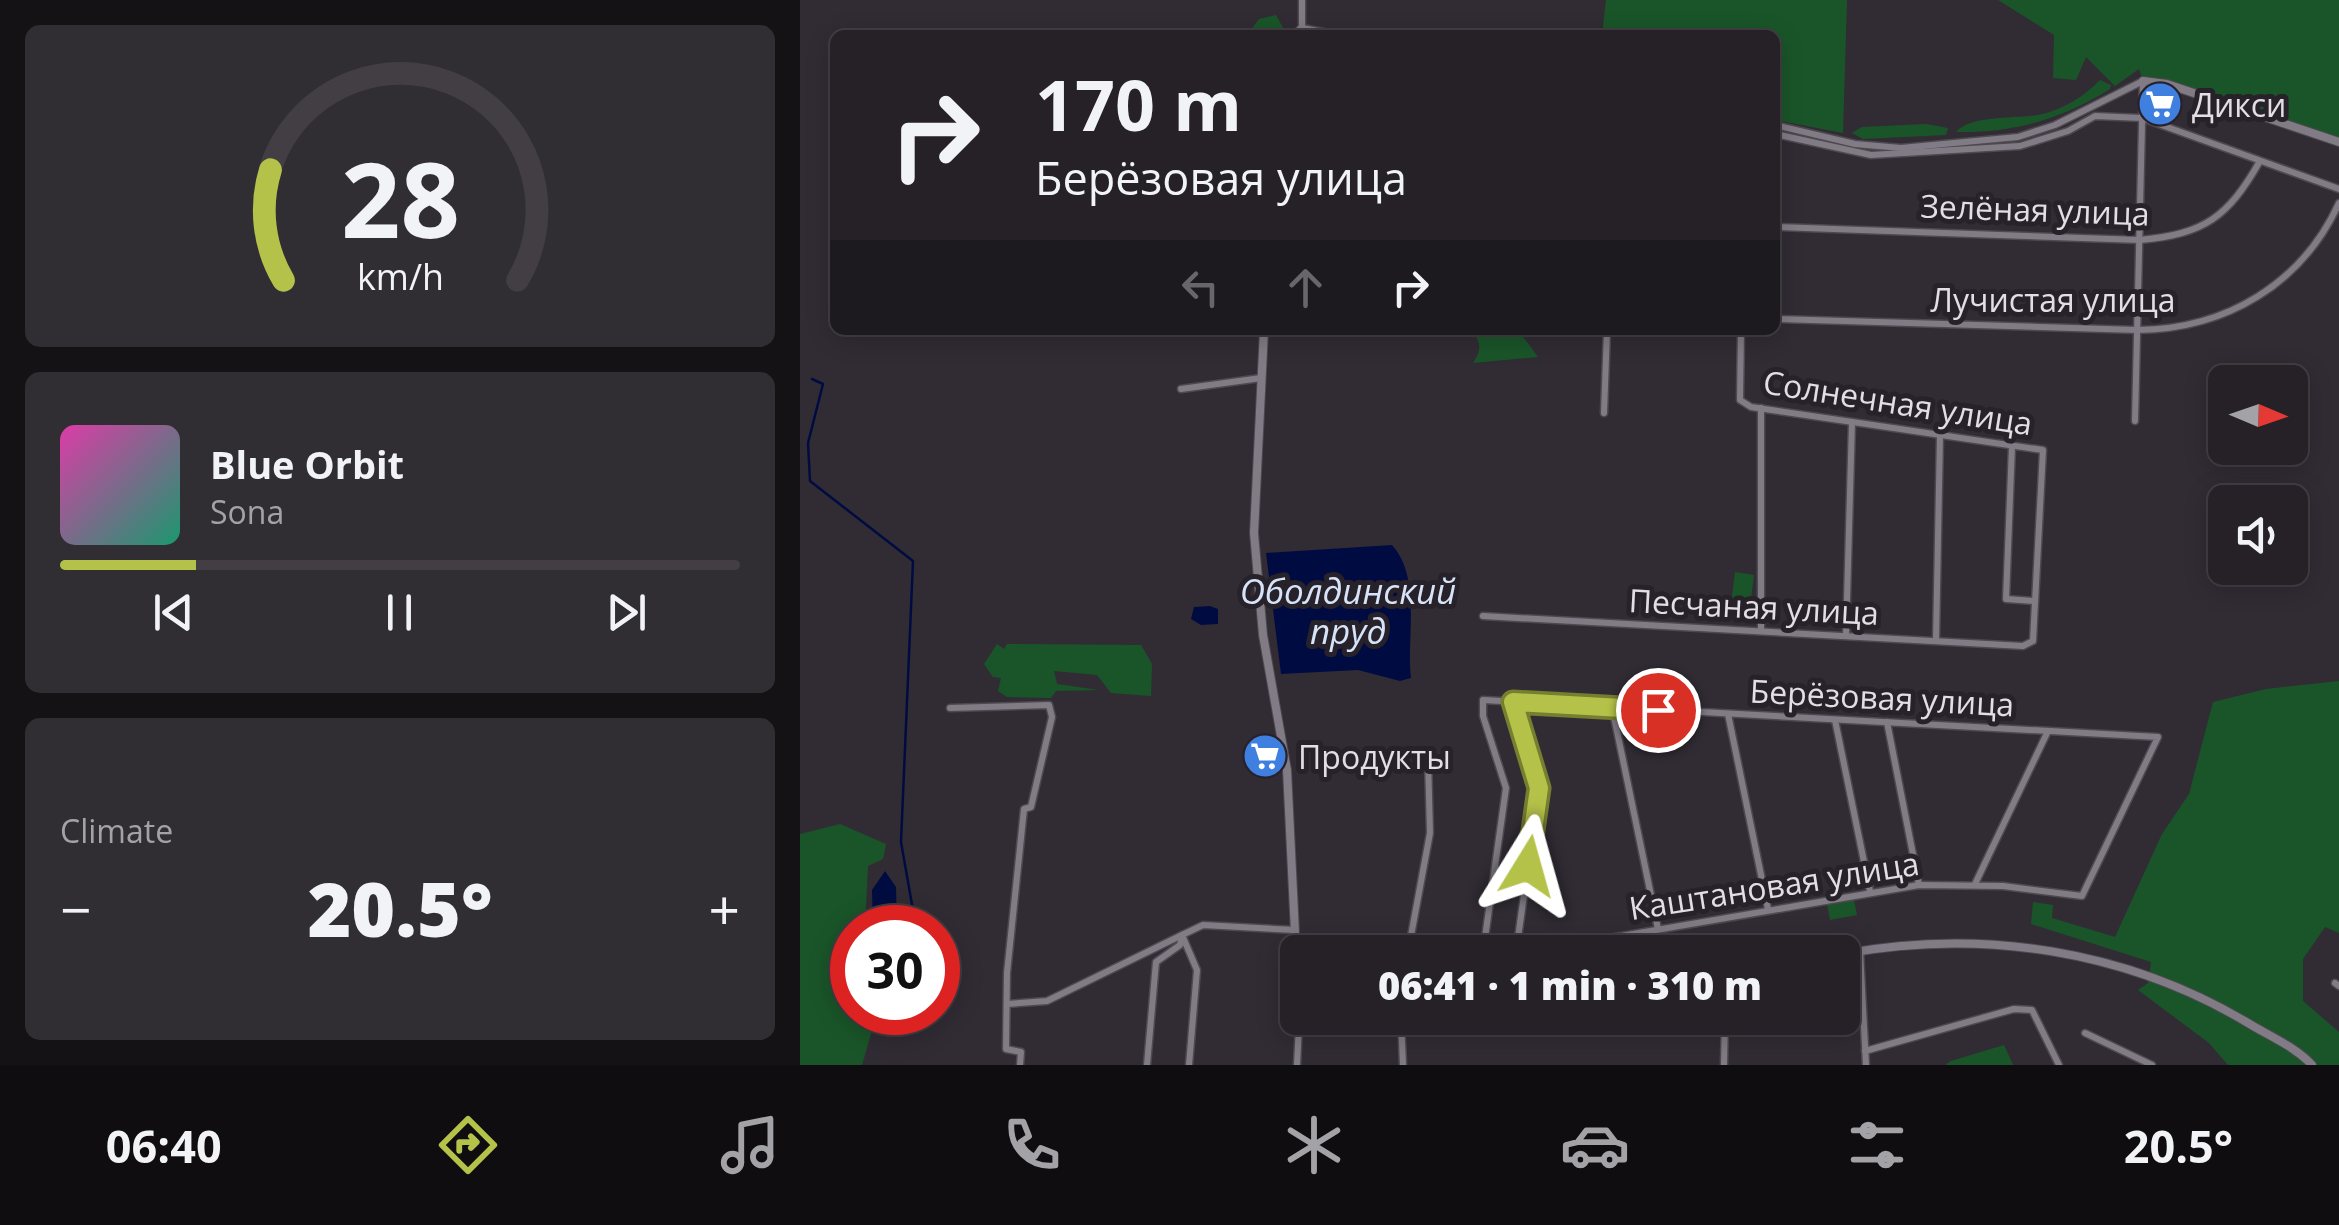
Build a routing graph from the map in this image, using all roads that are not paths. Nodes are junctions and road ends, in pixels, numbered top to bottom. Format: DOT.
graph roads {
  1 [pos="1302,0"];
  2 [pos="1298,30"];
  3 [pos="2143,81"];
  4 [pos="2142,118"];
  5 [pos="1780,125"];
  6 [pos="1780,135"];
  7 [pos="2339,142"];
  8 [pos="2260,160"];
  9 [pos="2339,190"];
  10 [pos="2339,203"];
  11 [pos="1780,227"];
  12 [pos="2140,240"];
  13 [pos="1780,319"];
  14 [pos="2138,330"];
  15 [pos="1264,335"];
  16 [pos="1606,335"];
  17 [pos="1742,335"];
  18 [pos="1262,378"];
  19 [pos="1181,389"];
  20 [pos="1761,408"];
  21 [pos="1604,413"];
  22 [pos="2135,421"];
  23 [pos="1852,422"];
  24 [pos="1940,435"];
  25 [pos="2012,446"];
  26 [pos="2035,601"];
  27 [pos="1483,616"];
  28 [pos="1761,630"];
  29 [pos="1846,635"];
  30 [pos="1936,640"];
  31 [pos="2023,646"];
  32 [pos="1513,702"];
  33 [pos="950,708"];
  34 [pos="1612,708"];
  35 [pos="1728,714"];
  36 [pos="1835,720"];
  37 [pos="1887,722"];
  38 [pos="2048,731"];
  39 [pos="1428,759"];
  40 [pos="1975,884"];
  41 [pos="1919,885"];
  42 [pos="1870,891"];
  43 [pos="2086,892"];
  44 [pos="1768,909"];
  45 [pos="1658,929"];
  46 [pos="1295,930"];
  47 [pos="1182,935"];
  48 [pos="1295,935"];
  49 [pos="1411,935"];
  50 [pos="1485,935"];
  51 [pos="1518,935"];
  52 [pos="1624,935"];
  53 [pos="1860,950"];
  54 [pos="1007,1004"];
  55 [pos="2085,1033"];
  56 [pos="1298,1035"];
  57 [pos="1400,1035"];
  58 [pos="1725,1035"];
  59 [pos="1866,1051"];
  60 [pos="1020,1065"];
  61 [pos="1146,1065"];
  62 [pos="1190,1065"];
  63 [pos="1296,1065"];
  64 [pos="1402,1065"];
  65 [pos="1724,1065"];
  66 [pos="1866,1065"];
  67 [pos="2058,1065"];
  68 [pos="2152,1065"];
  69 [pos="2312,1065"];
  1 -- 2 [label="street"];
  3 -- 4 [label="street"];
  3 -- 5 [label="street"];
  3 -- 7 [label="street"];
  4 -- 6 [label="street"];
  4 -- 8 [label="street"];
  4 -- 12 [label="street"];
  8 -- 9 [label="street"];
  8 -- 12 [label="street, Зелёная улица"];
  10 -- 14 [label="street, Лучистая улица"];
  11 -- 12 [label="street, Зелёная улица"];
  12 -- 14 [label="street"];
  13 -- 14 [label="street, Лучистая улица"];
  14 -- 22 [label="street"];
  15 -- 18 [label="street"];
  16 -- 21 [label="street"];
  17 -- 20 [label="street, Солнечная улица"];
  18 -- 19 [label="street"];
  18 -- 46 [label="street"];
  20 -- 23 [label="street, Солнечная улица"];
  20 -- 28 [label="street"];
  23 -- 24 [label="street, Солнечная улица"];
  23 -- 29 [label="street"];
  24 -- 25 [label="street, Солнечная улица"];
  24 -- 30 [label="street"];
  25 -- 26 [label="street, Солнечная улица"];
  25 -- 26 [label="street"];
  26 -- 31 [label="street, Солнечная улица"];
  27 -- 28 [label="street, Песчаная улица"];
  28 -- 29 [label="street, Песчаная улица"];
  29 -- 30 [label="street, Песчаная улица"];
  30 -- 31 [label="street, Песчаная улица"];
  32 -- 34 [label="street, Берёзовая улица"];
  32 -- 50 [label="street, Берёзовая улица"];
  32 -- 51 [label="street"];
  33 -- 54 [label="street"];
  34 -- 35 [label="street, Берёзовая улица"];
  34 -- 45 [label="street"];
  35 -- 36 [label="street, Берёзовая улица"];
  35 -- 44 [label="street"];
  36 -- 37 [label="street, Берёзовая улица"];
  36 -- 42 [label="street"];
  37 -- 38 [label="street, Берёзовая улица"];
  37 -- 41 [label="street"];
  38 -- 40 [label="street"];
  38 -- 43 [label="street, Берёзовая улица"];
  39 -- 49 [label="street"];
  40 -- 41 [label="street, Каштановая улица"];
  40 -- 43 [label="street, Каштановая улица"];
  41 -- 42 [label="street, Каштановая улица"];
  42 -- 44 [label="street, Каштановая улица"];
  44 -- 45 [label="street, Каштановая улица"];
  45 -- 52 [label="street, Каштановая улица"];
  46 -- 47 [label="street"];
  46 -- 48 [label="street"];
  47 -- 54 [label="street"];
  47 -- 61 [label="street"];
  47 -- 62 [label="street"];
  53 -- 59 [label="street"];
  53 -- 69 [label="street"];
  54 -- 60 [label="street"];
  55 -- 68 [label="street"];
  56 -- 63 [label="street"];
  57 -- 64 [label="street"];
  58 -- 65 [label="street"];
  59 -- 66 [label="street"];
  59 -- 67 [label="street"];
}
